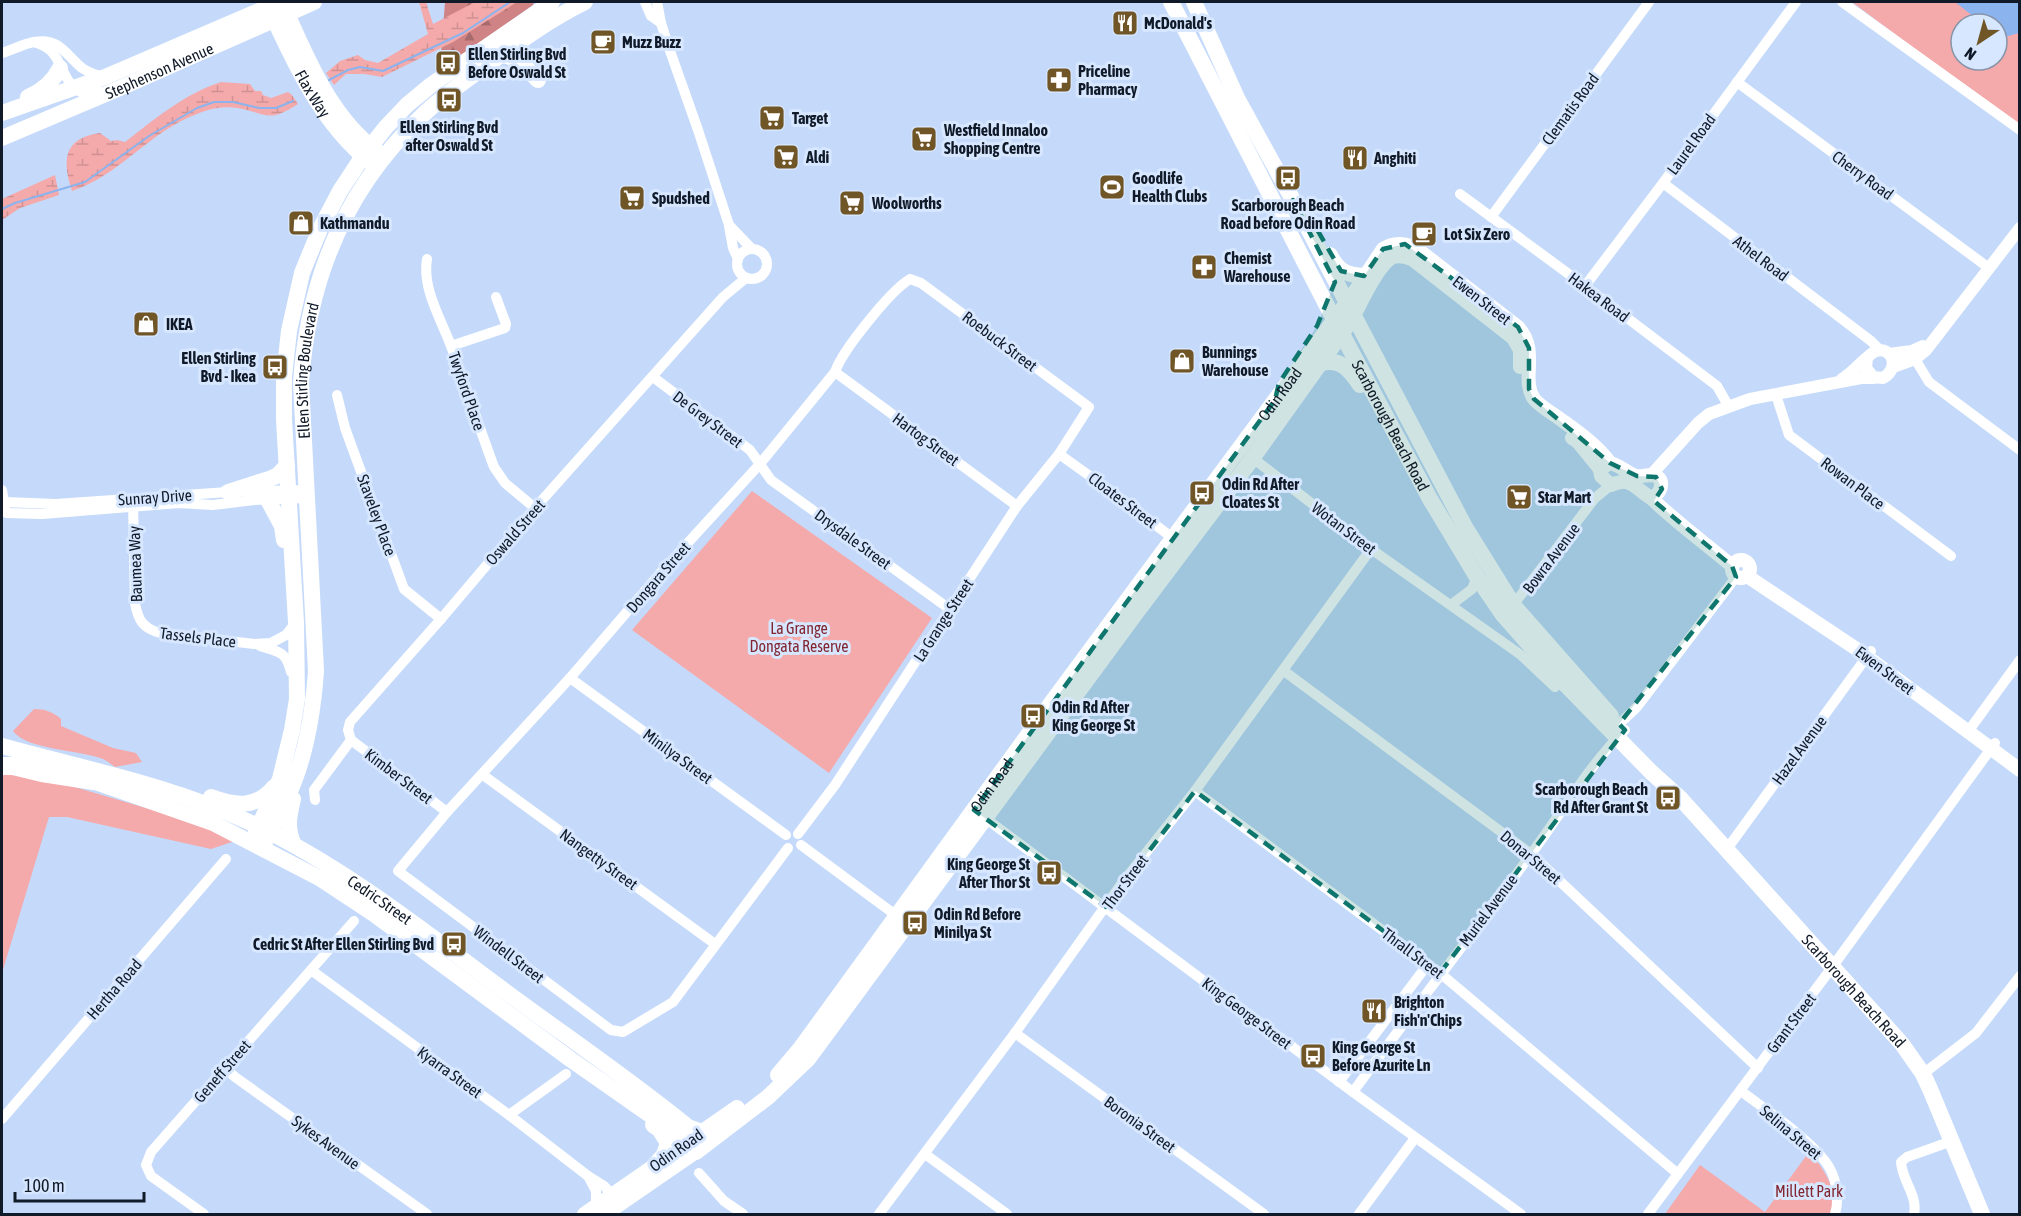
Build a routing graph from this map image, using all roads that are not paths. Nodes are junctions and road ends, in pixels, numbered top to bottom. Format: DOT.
graph roads {
  1 [pos="314,2"];
  2 [pos="552,2"];
  3 [pos="585,2"];
  4 [pos="645,2"];
  5 [pos="657,2"];
  6 [pos="1171,2"];
  7 [pos="1649,2"];
  8 [pos="1796,2"];
  9 [pos="1842,2"];
  10 [pos="1196,3"];
  11 [pos="278,9"];
  12 [pos="1180,20"];
  13 [pos="661,23"];
  14 [pos="34,42"];
  15 [pos="2,53"];
  16 [pos="500,56"];
  17 [pos="60,68"];
  18 [pos="105,77"];
  19 [pos="538,80"];
  20 [pos="1737,82"];
  21 [pos="127,85"];
  22 [pos="75,88"];
  23 [pos="3,112"];
  24 [pos="2019,130"];
  25 [pos="2,138"];
  26 [pos="366,152"];
  27 [pos="380,162"];
  28 [pos="1663,183"];
  29 [pos="1460,194"];
  30 [pos="1293,200"];
  31 [pos="1491,217"];
  32 [pos="729,225"];
  33 [pos="2019,228"];
  34 [pos="751,248"];
  35 [pos="427,259"];
  36 [pos="1431,266"];
  37 [pos="1989,268"];
  38 [pos="741,269"];
  39 [pos="1364,276"];
  40 [pos="910,279"];
  41 [pos="1585,286"];
  42 [pos="496,297"];
  43 [pos="1326,304"];
  44 [pos="1350,310"];
  45 [pos="1338,327"];
  46 [pos="1937,336"];
  47 [pos="451,346"];
  48 [pos="1876,354"];
  49 [pos="1915,359"];
  50 [pos="1321,363"];
  51 [pos="1893,367"];
  52 [pos="835,372"];
  53 [pos="652,377"];
  54 [pos="1874,378"];
  55 [pos="1834,383"];
  56 [pos="337,395"];
  57 [pos="1776,395"];
  58 [pos="1275,400"];
  59 [pos="1089,407"];
  60 [pos="1729,407"];
  61 [pos="2019,450"];
  62 [pos="1246,453"];
  63 [pos="1059,454"];
  64 [pos="1410,461"];
  65 [pos="287,465"];
  66 [pos="759,465"];
  67 [pos="1605,473"];
  68 [pos="1656,486"];
  69 [pos="2,490"];
  70 [pos="228,492"];
  71 [pos="298,494"];
  72 [pos="268,500"];
  73 [pos="133,503"];
  74 [pos="1017,506"];
  75 [pos="535,508"];
  76 [pos="1180,543"];
  77 [pos="1371,549"];
  78 [pos="1951,556"];
  79 [pos="293,560"];
  80 [pos="1740,570"];
  81 [pos="1477,577"];
  82 [pos="1451,605"];
  83 [pos="951,610"];
  84 [pos="1509,611"];
  85 [pos="441,619"];
  86 [pos="296,622"];
  87 [pos="144,626"];
  88 [pos="254,644"];
  89 [pos="1869,654"];
  90 [pos="2019,660"];
  91 [pos="1284,670"];
  92 [pos="570,678"];
  93 [pos="298,684"];
  94 [pos="1555,687"];
  95 [pos="1970,729"];
  96 [pos="1620,730"];
  97 [pos="351,740"];
  98 [pos="2,746"];
  99 [pos="1993,746"];
  100 [pos="2,757"];
  101 [pos="302,757"];
  102 [pos="2019,760"];
  103 [pos="2,766"];
  104 [pos="2019,770"];
  105 [pos="483,775"];
  106 [pos="280,779"];
  107 [pos="94,781"];
  108 [pos="167,790"];
  109 [pos="1195,791"];
  110 [pos="315,800"];
  111 [pos="447,812"];
  112 [pos="980,814"];
  113 [pos="786,835"];
  114 [pos="260,837"];
  115 [pos="799,839"];
  116 [pos="294,845"];
  117 [pos="788,848"];
  118 [pos="1727,849"];
  119 [pos="1531,854"];
  120 [pos="226,859"];
  121 [pos="398,871"];
  122 [pos="1106,907"];
  123 [pos="902,920"];
  124 [pos="354,921"];
  125 [pos="716,944"];
  126 [pos="1428,964"];
  127 [pos="1833,966"];
  128 [pos="311,970"];
  129 [pos="1440,973"];
  130 [pos="2019,976"];
  131 [pos="1015,1033"];
  132 [pos="225,1068"];
  133 [pos="1758,1068"];
  134 [pos="566,1074"];
  135 [pos="1923,1074"];
  136 [pos="1339,1082"];
  137 [pos="1741,1091"];
  138 [pos="1353,1092"];
  139 [pos="621,1095"];
  140 [pos="509,1115"];
  141 [pos="2,1119"];
  142 [pos="706,1136"];
  143 [pos="1415,1138"];
  144 [pos="1952,1140"];
  145 [pos="692,1147"];
  146 [pos="925,1154"];
  147 [pos="654,1166"];
  148 [pos="699,1173"];
  149 [pos="1677,1174"];
  150 [pos="588,1176"];
  151 [pos="617,1199"];
  152 [pos="601,1212"];
  153 [pos="1982,1214"];
  154 [pos="204,1215"];
  155 [pos="427,1215"];
  156 [pos="584,1215"];
  157 [pos="743,1215"];
  158 [pos="879,1215"];
  159 [pos="1007,1215"];
  160 [pos="1264,1215"];
  161 [pos="1359,1215"];
  162 [pos="1521,1215"];
  163 [pos="1648,1215"];
  164 [pos="1835,1215"];
  165 [pos="1914,1215"];
  1 -- 11 [label="main road, Stephenson Avenue"];
  2 -- 26 [label="main road, Ellen Stirling Boulevard"];
  3 -- 16 [label="main road, Ellen Stirling Boulevard"];
  4 -- 13 [label="street"];
  5 -- 13 [label="street"];
  6 -- 12 [label="main road, Scarborough Beach Road"];
  7 -- 31 [label="street, Clematis Road"];
  8 -- 20 [label="street, Laurel Road"];
  9 -- 24 [label="street"];
  10 -- 12 [label="main road"];
  10 -- 30 [label="main road, Scarborough Beach Road"];
  11 -- 18 [label="main road, Stephenson Avenue"];
  11 -- 21 [label="main road, Stephenson Avenue"];
  11 -- 26 [label="main road, Flax Way"];
  12 -- 43 [label="main road, Scarborough Beach Road"];
  13 -- 32 [label="street"];
  14 -- 15 [label="street"];
  14 -- 17 [label="street"];
  14 -- 18 [label="street"];
  16 -- 19 [label="main road"];
  16 -- 27 [label="main road, Ellen Stirling Boulevard"];
  17 -- 22 [label="street"];
  17 -- 23 [label="main road"];
  18 -- 22 [label="main road, Stephenson Avenue"];
  20 -- 28 [label="street, Laurel Road"];
  20 -- 37 [label="street, Cherry Road"];
  21 -- 22 [label="street"];
  21 -- 25 [label="main road, Stephenson Avenue"];
  22 -- 23 [label="main road, Stephenson Avenue"];
  26 -- 27 [label="main road, Flax Way"];
  26 -- 65 [label="main road, Ellen Stirling Boulevard"];
  27 -- 71 [label="main road, Ellen Stirling Boulevard"];
  28 -- 41 [label="street, Laurel Road"];
  28 -- 48 [label="street, Athel Road"];
  29 -- 31 [label="street, Hakea Road"];
  30 -- 39 [label="main road"];
  30 -- 44 [label="main road, Scarborough Beach Road"];
  31 -- 41 [label="street, Hakea Road"];
  32 -- 34 [label="street"];
  32 -- 38 [label="street"];
  33 -- 37 [label="street"];
  34 -- 38 [label="street"];
  34 -- 38 [label="street"];
  35 -- 47 [label="street, Twyford Place"];
  36 -- 39 [label="main road, Ewen Street"];
  36 -- 44 [label="main road, Ewen Street"];
  36 -- 67 [label="main road, Ewen Street"];
  37 -- 46 [label="street"];
  38 -- 53 [label="street, Oswald Street"];
  39 -- 44 [label="main road, Ewen Street"];
  40 -- 52 [label="street, Dongara Street"];
  40 -- 59 [label="street, Roebuck Street"];
  41 -- 60 [label="street, Hakea Road"];
  42 -- 47 [label="street"];
  43 -- 45 [label="main road, Scarborough Beach Road"];
  43 -- 58 [label="main road"];
  44 -- 45 [label="main road, Odin Road"];
  44 -- 84 [label="main road, Scarborough Beach Road"];
  45 -- 50 [label="main road, Odin Road"];
  45 -- 58 [label="main road, Odin Road"];
  45 -- 64 [label="main road, Scarborough Beach Road"];
  46 -- 48 [label="street"];
  46 -- 49 [label="street"];
  47 -- 75 [label="street, Twyford Place"];
  48 -- 51 [label="street"];
  48 -- 54 [label="street"];
  48 -- 55 [label="street"];
  49 -- 51 [label="street"];
  49 -- 61 [label="street"];
  50 -- 62 [label="main road, Odin Road"];
  50 -- 64 [label="main road"];
  51 -- 54 [label="street"];
  52 -- 66 [label="street, Dongara Street"];
  52 -- 74 [label="street, Hartog Street"];
  53 -- 66 [label="street, De Grey Street"];
  53 -- 75 [label="street, Oswald Street"];
  54 -- 55 [label="street"];
  55 -- 57 [label="street"];
  56 -- 85 [label="street, Staveley Place"];
  57 -- 60 [label="street"];
  57 -- 78 [label="street, Rowan Place"];
  58 -- 62 [label="main road, Odin Road"];
  59 -- 63 [label="street, La Grange Street"];
  60 -- 68 [label="street"];
  62 -- 76 [label="main road, Odin Road"];
  62 -- 77 [label="street, Wotan Street"];
  63 -- 74 [label="street, La Grange Street"];
  63 -- 76 [label="street, Cloates Street"];
  64 -- 81 [label="main road, Scarborough Beach Road"];
  65 -- 70 [label="main road"];
  65 -- 71 [label="main road, Ellen Stirling Boulevard"];
  66 -- 83 [label="street, Drysdale Street"];
  66 -- 92 [label="street, Dongara Street"];
  67 -- 68 [label="main road, Ewen Street"];
  67 -- 68 [label="main road, Ewen Street"];
  67 -- 84 [label="street, Bowra Avenue"];
  68 -- 80 [label="main road, Ewen Street"];
  69 -- 73 [label="street, Sunray Drive"];
  70 -- 71 [label="street, Sunray Drive"];
  70 -- 73 [label="street, Sunray Drive"];
  71 -- 72 [label="street, Sunray Drive"];
  71 -- 79 [label="main road, Ellen Stirling Boulevard"];
  71 -- 101 [label="main road, Ellen Stirling Boulevard"];
  72 -- 73 [label="street, Sunray Drive"];
  72 -- 79 [label="main road"];
  73 -- 87 [label="street, Baumea Way"];
  74 -- 83 [label="street, La Grange Street"];
  75 -- 85 [label="street, Oswald Street"];
  76 -- 112 [label="main road, Odin Road"];
  77 -- 82 [label="street, Wotan Street"];
  77 -- 91 [label="street, Thor Street"];
  79 -- 86 [label="main road, Ellen Stirling Boulevard"];
  80 -- 89 [label="main road, Ewen Street"];
  80 -- 96 [label="street, Muriel Avenue"];
  81 -- 82 [label="street"];
  81 -- 84 [label="main road, Scarborough Beach Road"];
  82 -- 94 [label="street, Wotan Street"];
  83 -- 115 [label="street, La Grange Street"];
  84 -- 96 [label="main road, Scarborough Beach Road"];
  85 -- 97 [label="street, Oswald Street"];
  86 -- 88 [label="street, Tassels Place"];
  86 -- 93 [label="main road, Ellen Stirling Boulevard"];
  87 -- 88 [label="street, Tassels Place"];
  88 -- 93 [label="street, Tassels Place"];
  89 -- 95 [label="main road, Ewen Street"];
  89 -- 118 [label="street, Hazel Avenue"];
  90 -- 95 [label="street"];
  91 -- 109 [label="street, Thor Street"];
  91 -- 119 [label="street, Donar Street"];
  92 -- 105 [label="street, Dongara Street"];
  92 -- 113 [label="street, Minilya Street"];
  93 -- 106 [label="main road, Ellen Stirling Boulevard"];
  95 -- 99 [label="main road, Ewen Street"];
  96 -- 118 [label="main road, Scarborough Beach Road"];
  96 -- 119 [label="street, Muriel Avenue"];
  97 -- 110 [label="street, Oswald Street"];
  97 -- 111 [label="street, Kimber Street"];
  98 -- 108 [label="main road, Cedric Street"];
  99 -- 102 [label="main road, Ewen Street"];
  99 -- 104 [label="main road, Ewen Street"];
  99 -- 127 [label="street, Grant Street"];
  100 -- 107 [label="main road, Cedric Street"];
  101 -- 114 [label="main road, Ellen Stirling Boulevard"];
  101 -- 116 [label="main road"];
  103 -- 107 [label="highway"];
  105 -- 111 [label="street, Dongara Street"];
  105 -- 125 [label="street, Nangetty Street"];
  106 -- 108 [label="main road"];
  106 -- 114 [label="main road, Ellen Stirling Boulevard"];
  107 -- 114 [label="main road, Cedric Street"];
  108 -- 114 [label="main road, Cedric Street"];
  109 -- 122 [label="street, Thor Street"];
  109 -- 126 [label="street, Thrall Street"];
  111 -- 121 [label="street, Dongara Street"];
  112 -- 122 [label="street, King George Street"];
  112 -- 123 [label="main road, Odin Road"];
  113 -- 115 [label="street"];
  113 -- 117 [label="street"];
  114 -- 116 [label="main road, Cedric Street"];
  114 -- 139 [label="main road, Cedric Street"];
  115 -- 117 [label="street"];
  115 -- 123 [label="street"];
  116 -- 142 [label="main road, Cedric Street"];
  117 -- 125 [label="street"];
  118 -- 127 [label="main road, Scarborough Beach Road"];
  119 -- 129 [label="street, Muriel Avenue"];
  119 -- 133 [label="street, Donar Street"];
  120 -- 141 [label="street, Hertha Road"];
  121 -- 125 [label="street, Windell Street"];
  122 -- 131 [label="street, Thor Street"];
  122 -- 136 [label="street, King George Street"];
  123 -- 142 [label="main road, Odin Road"];
  124 -- 128 [label="street, Geneff Street"];
  126 -- 129 [label="street, Thrall Street"];
  126 -- 136 [label="street"];
  127 -- 133 [label="street, Grant Street"];
  127 -- 135 [label="main road, Scarborough Beach Road"];
  128 -- 132 [label="street, Geneff Street"];
  128 -- 140 [label="street, Kyarra Street"];
  129 -- 138 [label="street, Muriel Avenue"];
  129 -- 149 [label="street, Thrall Street"];
  130 -- 135 [label="street"];
  131 -- 146 [label="street, Thor Street"];
  131 -- 160 [label="street, Boronia Street"];
  132 -- 154 [label="street, Geneff Street"];
  132 -- 155 [label="street, Sykes Avenue"];
  133 -- 137 [label="street, Grant Street"];
  134 -- 140 [label="street"];
  135 -- 144 [label="main road, Scarborough Beach Road"];
  136 -- 138 [label="street, King George Street"];
  137 -- 149 [label="street, Grant Street"];
  137 -- 164 [label="street, Selina Street"];
  138 -- 143 [label="street, King George Street"];
  139 -- 145 [label="main road, Cedric Street"];
  139 -- 147 [label="main road"];
  140 -- 150 [label="street, Kyarra Street"];
  142 -- 145 [label="main road, Odin Road"];
  143 -- 161 [label="street"];
  143 -- 162 [label="street, King George Street"];
  144 -- 153 [label="main road, Scarborough Beach Road"];
  144 -- 165 [label="street"];
  145 -- 147 [label="main road, Odin Road"];
  145 -- 151 [label="main road, Odin Road"];
  146 -- 158 [label="street, Thor Street"];
  146 -- 159 [label="street"];
  147 -- 151 [label="main road, Odin Road"];
  148 -- 157 [label="street"];
  149 -- 163 [label="street, Grant Street"];
  150 -- 151 [label="street, Kyarra Street"];
  150 -- 152 [label="street"];
  151 -- 152 [label="main road, Odin Road"];
  152 -- 156 [label="main road, Odin Road"];
}
